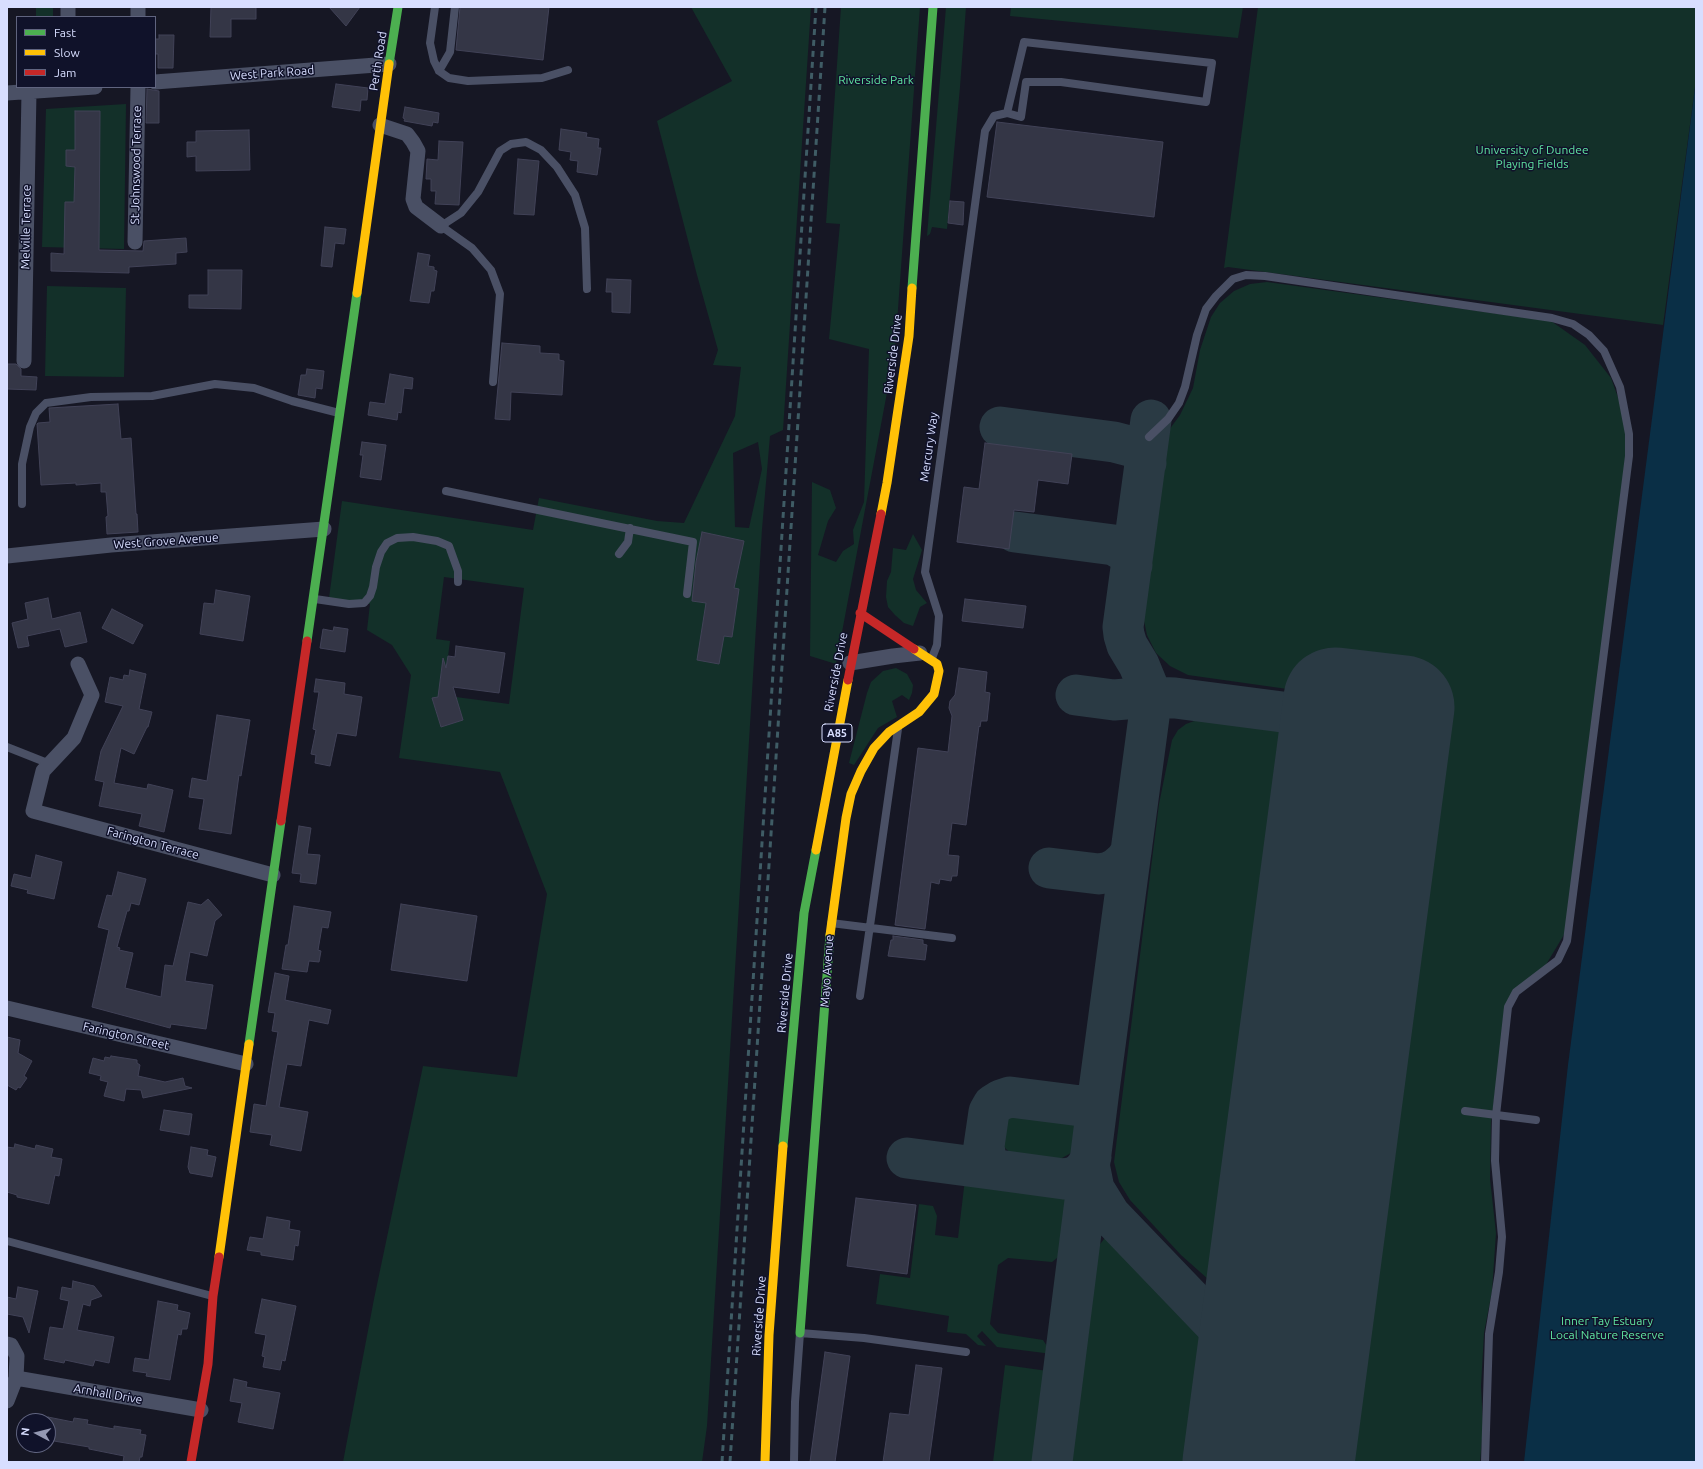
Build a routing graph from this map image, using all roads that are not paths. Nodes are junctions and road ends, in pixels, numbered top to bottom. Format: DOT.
graph roads {
  1 [pos="398,7"];
  2 [pos="435,7"];
  3 [pos="455,7"];
  4 [pos="933,7"];
  5 [pos="389,64"];
  6 [pos="568,70"];
  7 [pos="439,71"];
  8 [pos="156,82"];
  9 [pos="66,88"];
  10 [pos="138,88"];
  11 [pos="29,92"];
  12 [pos="7,93"];
  13 [pos="1007,113"];
  14 [pos="380,122"];
  15 [pos="441,226"];
  16 [pos="135,242"];
  17 [pos="587,289"];
  18 [pos="24,361"];
  19 [pos="493,382"];
  20 [pos="340,413"];
  21 [pos="1149,437"];
  22 [pos="446,490"];
  23 [pos="22,504"];
  24 [pos="630,528"];
  25 [pos="324,529"];
  26 [pos="619,554"];
  27 [pos="7,556"];
  28 [pos="458,582"];
  29 [pos="687,594"];
  30 [pos="314,599"];
  31 [pos="860,612"];
  32 [pos="926,656"];
  33 [pos="78,664"];
  34 [pos="850,664"];
  35 [pos="899,726"];
  36 [pos="7,747"];
  37 [pos="50,764"];
  38 [pos="273,874"];
  39 [pos="831,923"];
  40 [pos="870,928"];
  41 [pos="952,938"];
  42 [pos="860,996"];
  43 [pos="7,1008"];
  44 [pos="246,1064"];
  45 [pos="1465,1111"];
  46 [pos="1496,1115"];
  47 [pos="1536,1120"];
  48 [pos="7,1241"];
  49 [pos="213,1296"];
  50 [pos="800,1333"];
  51 [pos="7,1344"];
  52 [pos="966,1352"];
  53 [pos="16,1378"];
  54 [pos="7,1401"];
  55 [pos="201,1410"];
  56 [pos="191,1462"];
  57 [pos="765,1462"];
  58 [pos="794,1462"];
  59 [pos="1485,1462"];
  1 -- 5 [label="street, Perth Road"];
  2 -- 7 [label="lane"];
  3 -- 7 [label="lane"];
  4 -- 31 [label="street, Riverside Drive / A85"];
  5 -- 8 [label="street, West Park Road"];
  5 -- 14 [label="street, Perth Road"];
  6 -- 7 [label="lane"];
  9 -- 11 [label="street"];
  10 -- 16 [label="street, St Johnswood Terrace"];
  11 -- 12 [label="street"];
  11 -- 18 [label="street, Melville Terrace"];
  13 -- 13 [label="lane"];
  13 -- 32 [label="lane, Mercury Way"];
  14 -- 15 [label="street"];
  14 -- 20 [label="street, Perth Road"];
  15 -- 17 [label="lane"];
  15 -- 19 [label="lane"];
  20 -- 23 [label="lane"];
  20 -- 25 [label="street, Perth Road"];
  21 -- 46 [label="lane"];
  22 -- 24 [label="lane"];
  24 -- 26 [label="lane"];
  24 -- 29 [label="lane"];
  25 -- 27 [label="street, West Grove Avenue"];
  25 -- 30 [label="street, Perth Road"];
  28 -- 30 [label="lane"];
  30 -- 38 [label="street, Perth Road"];
  31 -- 32 [label="street"];
  31 -- 34 [label="street, Riverside Drive / A85"];
  32 -- 34 [label="street"];
  32 -- 35 [label="street, Mayo Avenue"];
  33 -- 37 [label="street"];
  34 -- 57 [label="street, Riverside Drive / A85"];
  35 -- 39 [label="street, Mayo Avenue"];
  35 -- 40 [label="lane"];
  36 -- 37 [label="lane"];
  37 -- 38 [label="street, Farington Terrace"];
  38 -- 44 [label="street, Perth Road"];
  39 -- 40 [label="lane"];
  39 -- 50 [label="street, Mayo Avenue"];
  40 -- 41 [label="lane"];
  40 -- 42 [label="lane"];
  43 -- 44 [label="street, Farington Street"];
  44 -- 49 [label="street, Perth Road"];
  45 -- 46 [label="lane"];
  46 -- 47 [label="lane"];
  46 -- 59 [label="lane"];
  48 -- 49 [label="lane"];
  49 -- 55 [label="street, Perth Road"];
  50 -- 52 [label="lane"];
  50 -- 58 [label="lane"];
  51 -- 53 [label="street"];
  53 -- 54 [label="street"];
  53 -- 55 [label="street, Arnhall Drive"];
  55 -- 56 [label="street, Perth Road"];
}
